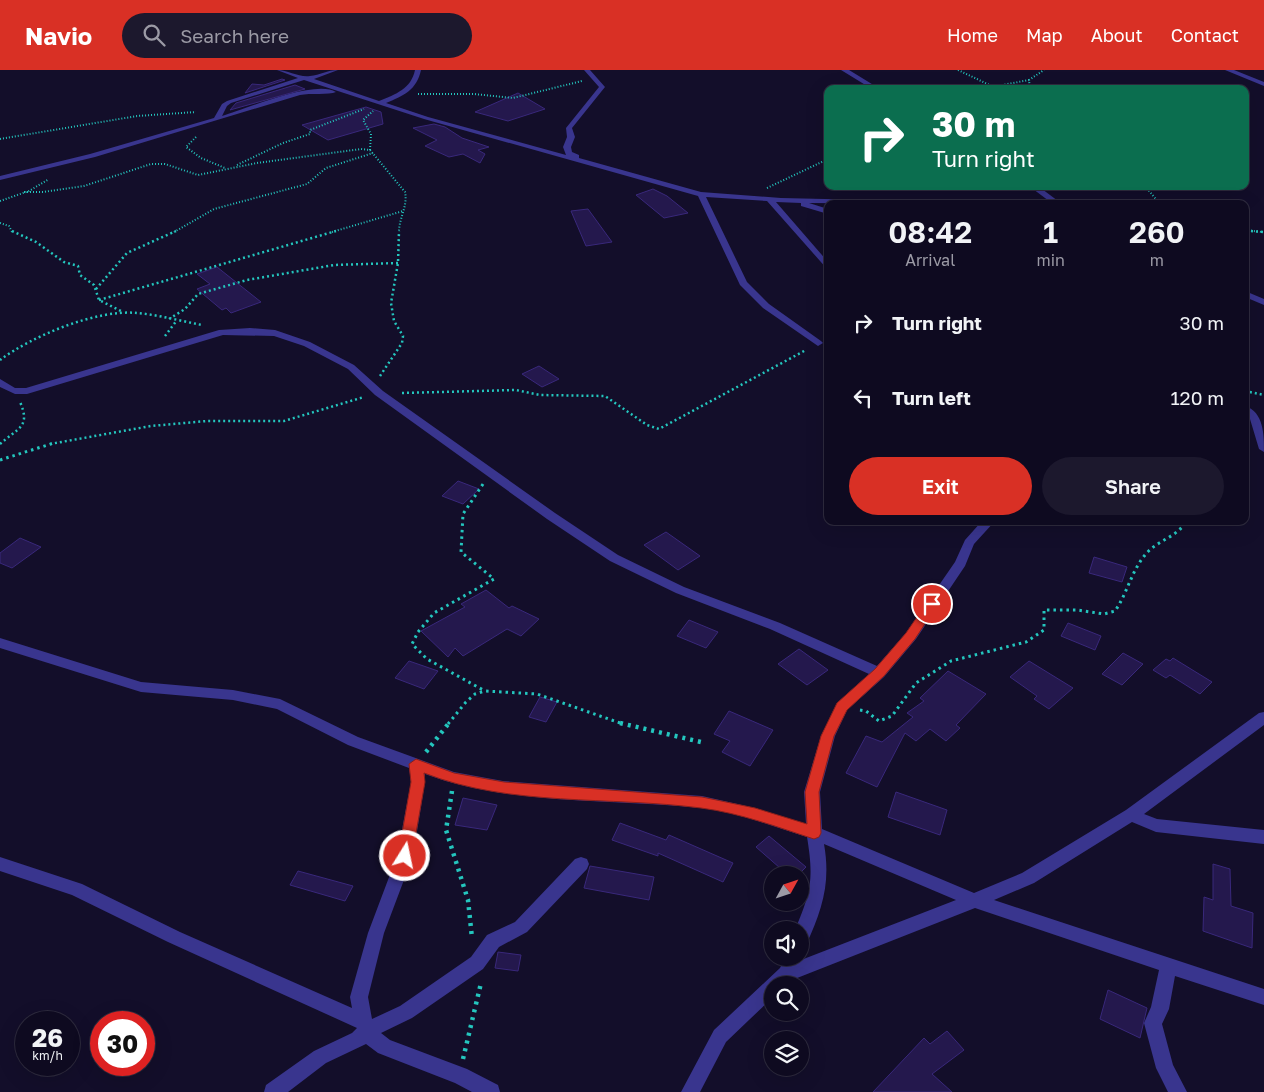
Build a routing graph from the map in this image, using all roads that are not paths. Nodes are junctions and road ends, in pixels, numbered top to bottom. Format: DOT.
graph roads {
  1 [pos="280,70"];
  2 [pos="335,70"];
  3 [pos="418,70"];
  4 [pos="587,70"];
  5 [pos="844,70"];
  6 [pos="1228,70"];
  7 [pos="306,78"];
  8 [pos="1264,84"];
  9 [pos="870,85"];
  10 [pos="378,105"];
  11 [pos="218,115"];
  12 [pos="580,159"];
  13 [pos="0,178"];
  14 [pos="1039,190"];
  15 [pos="701,194"];
  16 [pos="769,199"];
  17 [pos="792,200"];
  18 [pos="1052,200"];
  19 [pos="824,201"];
  20 [pos="824,211"];
  21 [pos="824,263"];
  22 [pos="1249,296"];
  23 [pos="1264,302"];
  24 [pos="818,343"];
  25 [pos="0,382"];
  26 [pos="1249,413"];
  27 [pos="1264,449"];
  28 [pos="985,525"];
  29 [pos="0,642"];
  30 [pos="879,673"];
  31 [pos="1264,717"];
  32 [pos="416,764"];
  33 [pos="1131,815"];
  34 [pos="814,833"];
  35 [pos="1264,838"];
  36 [pos="0,864"];
  37 [pos="581,864"];
  38 [pos="973,900"];
  39 [pos="807,921"];
  40 [pos="1169,964"];
  41 [pos="793,976"];
  42 [pos="764,995"];
  43 [pos="1264,997"];
  44 [pos="366,1026"];
  45 [pos="273,1092"];
  46 [pos="492,1092"];
  47 [pos="690,1092"];
  48 [pos="1178,1092"];
  1 -- 7 [label="street"];
  2 -- 7 [label="street"];
  3 -- 10 [label="street"];
  4 -- 12 [label="street"];
  5 -- 9 [label="street"];
  6 -- 8 [label="street"];
  7 -- 10 [label="street"];
  7 -- 11 [label="street"];
  10 -- 11 [label="street"];
  10 -- 12 [label="street"];
  11 -- 13 [label="street"];
  12 -- 15 [label="street"];
  14 -- 18 [label="street"];
  15 -- 16 [label="street"];
  15 -- 24 [label="street"];
  16 -- 17 [label="street"];
  16 -- 21 [label="street"];
  17 -- 19 [label="street"];
  17 -- 20 [label="street"];
  22 -- 23 [label="street"];
  25 -- 30 [label="street"];
  26 -- 27 [label="street"];
  28 -- 30 [label="street"];
  29 -- 32 [label="street"];
  30 -- 34 [label="street"];
  31 -- 33 [label="street"];
  32 -- 34 [label="street"];
  32 -- 44 [label="street"];
  33 -- 35 [label="street"];
  33 -- 38 [label="street"];
  34 -- 38 [label="street"];
  34 -- 39 [label="street"];
  36 -- 44 [label="street"];
  37 -- 44 [label="street"];
  38 -- 40 [label="street"];
  38 -- 41 [label="street"];
  40 -- 43 [label="street"];
  40 -- 48 [label="street"];
  42 -- 47 [label="street"];
  44 -- 45 [label="street"];
  44 -- 46 [label="street"];
}
